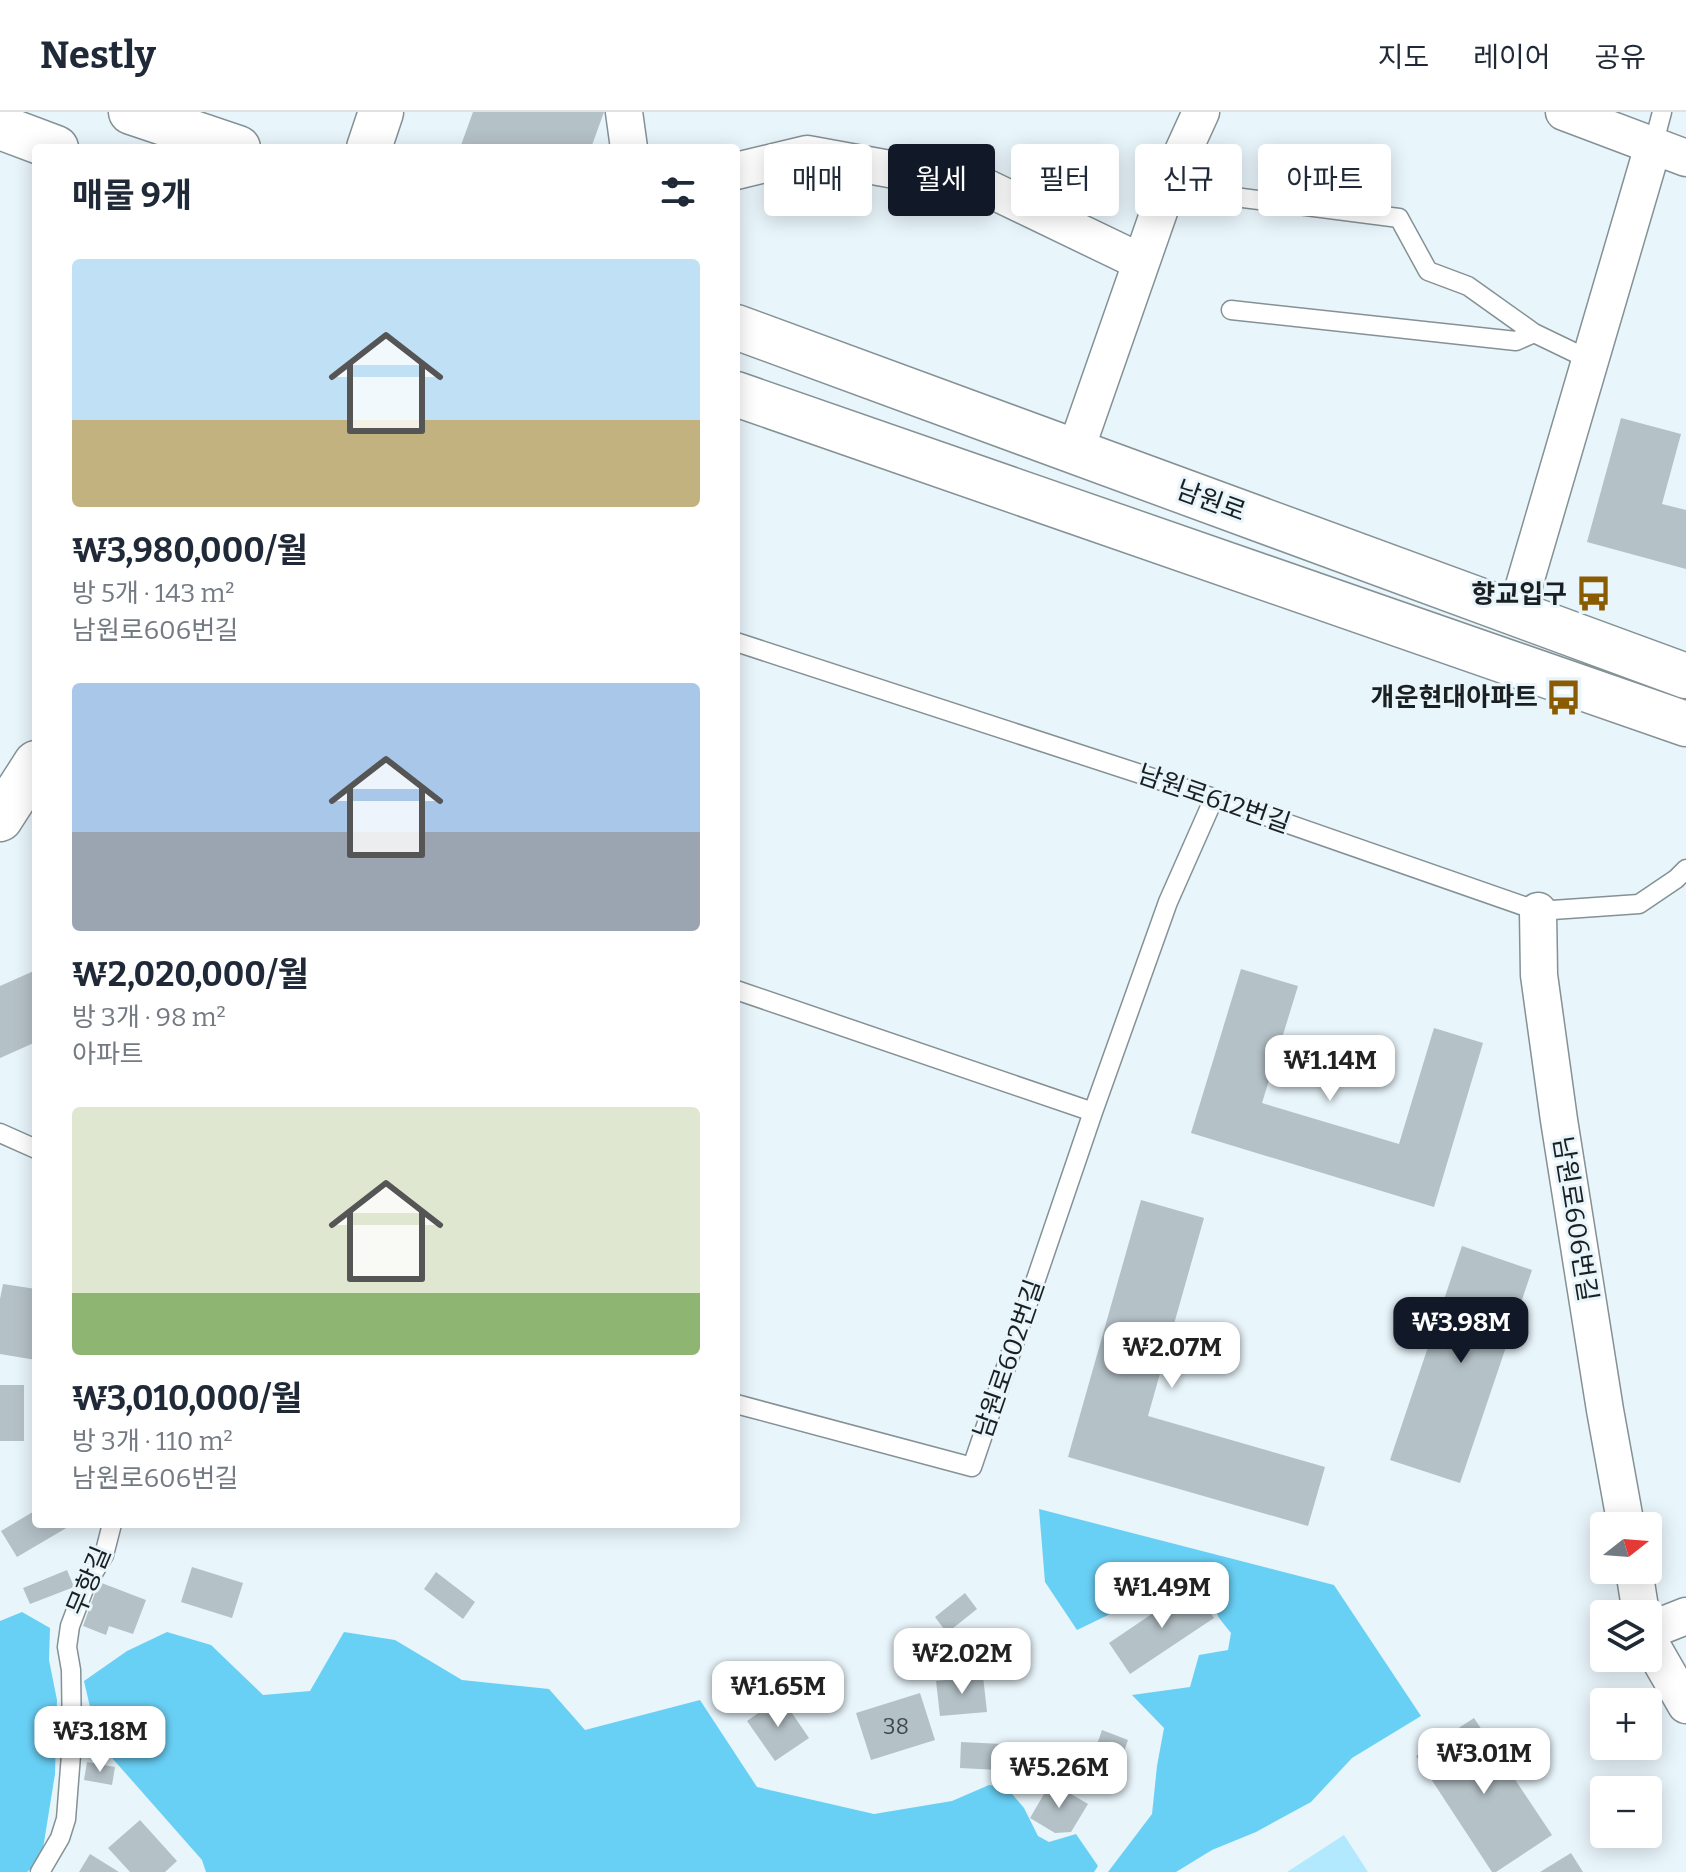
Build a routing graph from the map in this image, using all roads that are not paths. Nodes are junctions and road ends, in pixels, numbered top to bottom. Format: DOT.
graph roads {
  1 [pos="131,112"];
  2 [pos="381,112"];
  3 [pos="624,112"];
  4 [pos="1201,112"];
  5 [pos="1564,112"];
  6 [pos="1657,129"];
  7 [pos="3,135"];
  8 [pos="40,144"];
  9 [pos="226,144"];
  10 [pos="370,144"];
  11 [pos="628,144"];
  12 [pos="1186,144"];
  13 [pos="1686,158"];
  14 [pos="740,170"];
  15 [pos="1242,198"];
  16 [pos="1157,216"];
  17 [pos="1141,262"];
  18 [pos="1231,310"];
  19 [pos="740,328"];
  20 [pos="1534,333"];
  21 [pos="1590,360"];
  22 [pos="740,395"];
  23 [pos="1075,452"];
  24 [pos="1516,613"];
  25 [pos="740,643"];
  26 [pos="1686,676"];
  27 [pos="1686,724"];
  28 [pos="32,769"];
  29 [pos="1214,798"];
  30 [pos="0,819"];
  31 [pos="1686,869"];
  32 [pos="1538,911"];
  33 [pos="740,991"];
  34 [pos="1093,1112"];
  35 [pos="0,1133"];
  36 [pos="32,1147"];
  37 [pos="740,1405"];
  38 [pos="1623,1512"];
  39 [pos="111,1528"];
  40 [pos="1686,1616"];
  41 [pos="1662,1625"];
  42 [pos="1662,1663"];
  43 [pos="1686,1705"];
  44 [pos="40,1872"];
  1 -- 9 [label="street"];
  2 -- 10 [label="street"];
  3 -- 11 [label="street"];
  4 -- 12 [label="street"];
  5 -- 6 [label="street"];
  6 -- 13 [label="street"];
  6 -- 21 [label="street"];
  7 -- 8 [label="street"];
  14 -- 17 [label="street"];
  15 -- 20 [label="lane"];
  16 -- 17 [label="street"];
  17 -- 23 [label="street"];
  18 -- 20 [label="lane"];
  19 -- 23 [label="street, 남원로"];
  20 -- 21 [label="lane"];
  21 -- 24 [label="street"];
  22 -- 27 [label="street, 남원로"];
  23 -- 24 [label="street, 남원로"];
  24 -- 26 [label="street, 남원로"];
  25 -- 29 [label="lane, 남원로612번길"];
  28 -- 30 [label="street"];
  29 -- 32 [label="lane, 남원로612번길"];
  29 -- 34 [label="lane, 남원로602번길"];
  31 -- 32 [label="lane, 남원로612번길"];
  32 -- 38 [label="street, 남원로606번길"];
  33 -- 34 [label="lane"];
  34 -- 37 [label="lane, 남원로602번길"];
  35 -- 36 [label="lane"];
  39 -- 44 [label="lane, 무항길"];
  40 -- 41 [label="street"];
  42 -- 43 [label="street"];
}
